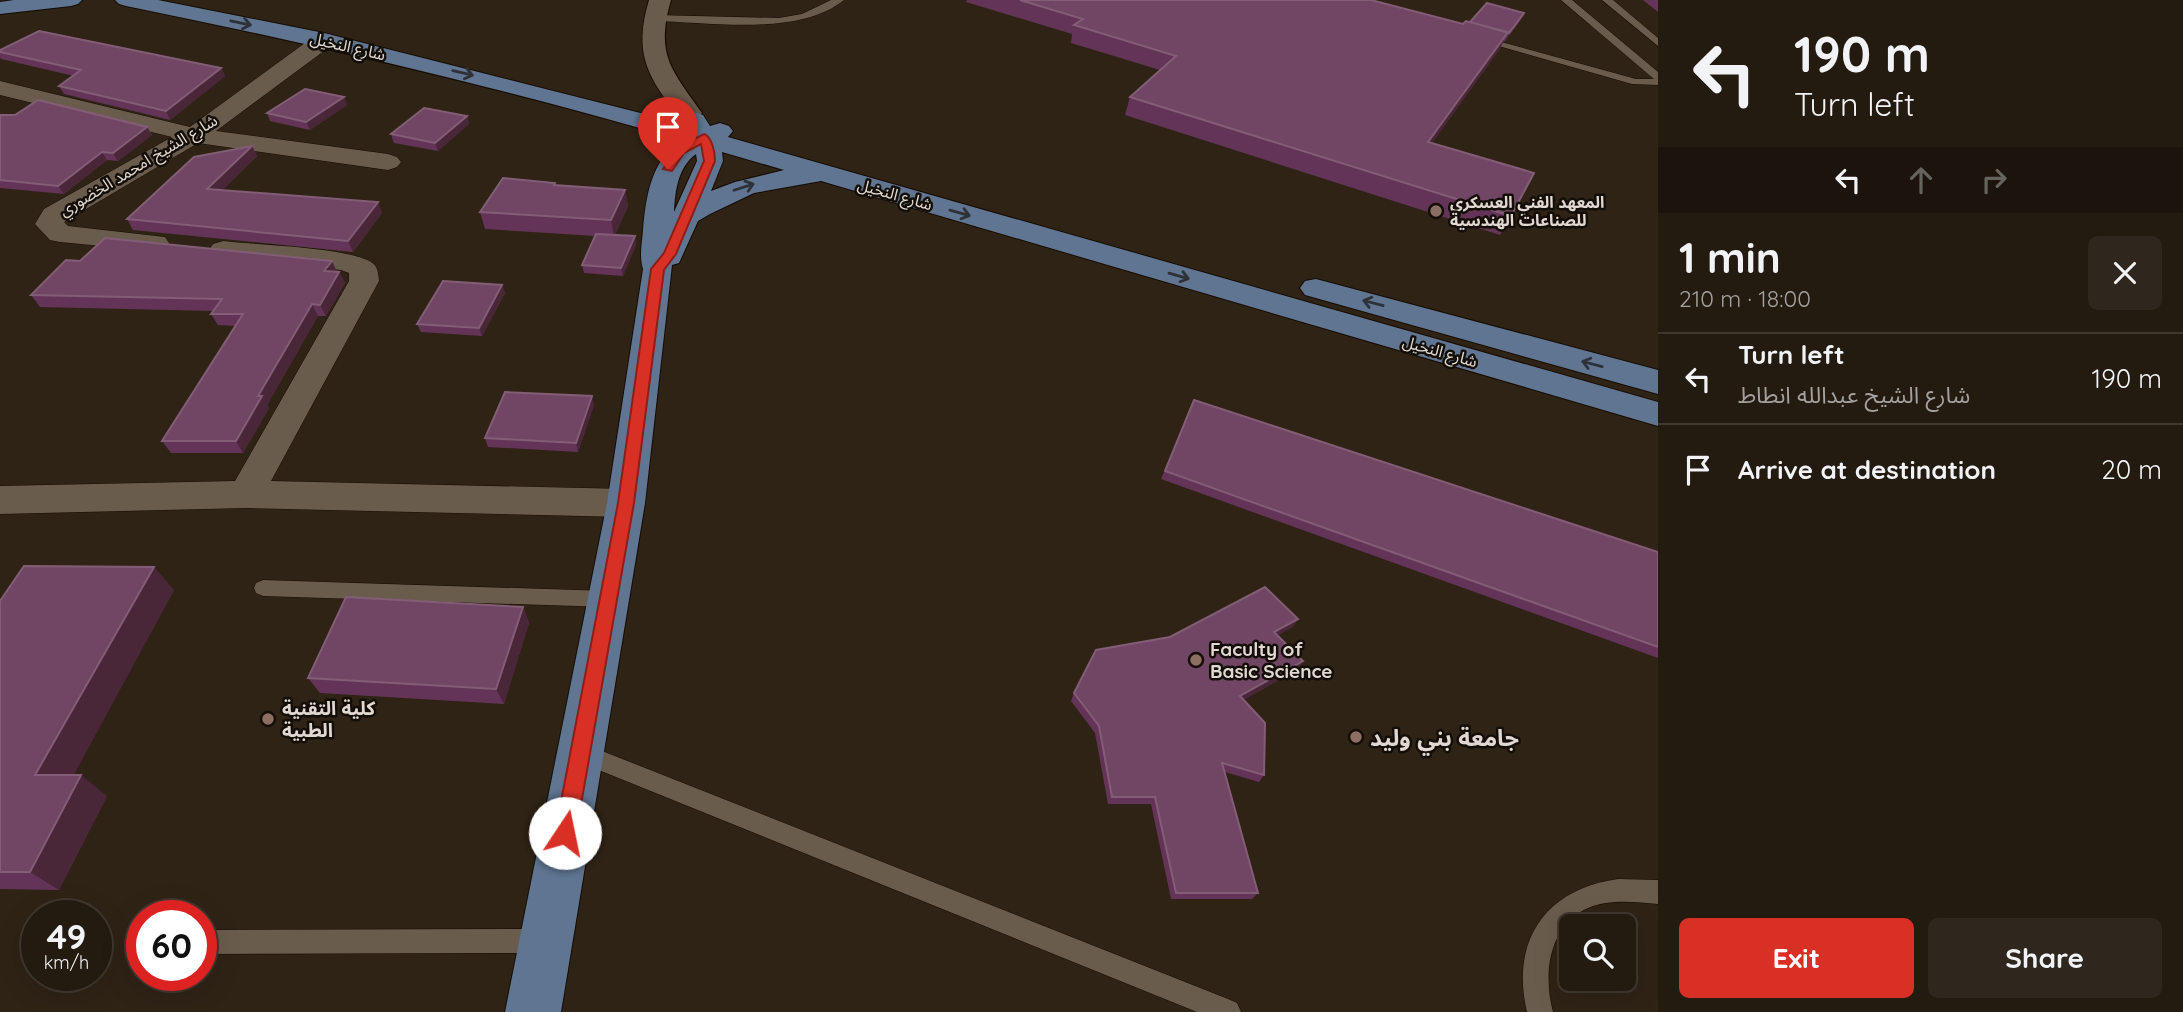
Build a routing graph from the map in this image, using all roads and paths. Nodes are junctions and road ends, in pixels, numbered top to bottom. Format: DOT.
graph roads {
  1 [pos="14,0"];
  2 [pos="71,0"];
  3 [pos="126,0"];
  4 [pos="209,0"];
  5 [pos="839,0"];
  6 [pos="1566,0"];
  7 [pos="1606,0"];
  8 [pos="0,7"];
  9 [pos="657,9"];
  10 [pos="1465,36"];
  11 [pos="324,40"];
  12 [pos="1658,43"];
  13 [pos="1658,80"];
  14 [pos="0,88"];
  15 [pos="42,97"];
  16 [pos="0,109"];
  17 [pos="616,113"];
  18 [pos="689,113"];
  19 [pos="738,128"];
  20 [pos="194,135"];
  21 [pos="704,138"];
  22 [pos="388,162"];
  23 [pos="668,169"];
  24 [pos="824,174"];
  25 [pos="683,218"];
  26 [pos="658,269"];
  27 [pos="1658,382"];
  28 [pos="1658,414"];
  29 [pos="246,495"];
  30 [pos="0,500"];
  31 [pos="626,503"];
  32 [pos="263,588"];
  33 [pos="608,599"];
  34 [pos="580,752"];
  35 [pos="1658,892"];
  36 [pos="545,941"];
  37 [pos="217,942"];
  38 [pos="533,1012"];
  39 [pos="1228,1012"];
  40 [pos="1540,1012"];
  1 -- 8 [label="main road"];
  2 -- 8 [label="main road"];
  3 -- 11 [label="main road, شارع النخيل, one-way"];
  4 -- 18 [label="main road, شارع النخيل"];
  5 -- 9 [label="lane"];
  6 -- 13 [label="lane"];
  7 -- 12 [label="lane"];
  9 -- 18 [label="main road"];
  10 -- 13 [label="lane"];
  11 -- 17 [label="main road, شارع النخيل, one-way"];
  11 -- 20 [label="street, شارع الشيخ امحمد الخضوري"];
  14 -- 15 [label="street"];
  15 -- 16 [label="street"];
  15 -- 20 [label="street"];
  17 -- 21 [label="main road, شارع النخيل"];
  17 -- 23 [label="main road"];
  18 -- 19 [label="main road, شارع النخيل"];
  18 -- 21 [label="main road"];
  19 -- 21 [label="main road"];
  27 -- 19 [label="main road, شارع النخيل, one-way"];
  20 -- 22 [label="street"];
  20 -- 29 [label="street, شارع الشيخ امحمد الخضوري"];
  21 -- 23 [label="main road"];
  21 -- 24 [label="main road, شارع النخيل"];
  21 -- 25 [label="main road"];
  23 -- 26 [label="main road"];
  25 -- 24 [label="main road, one-way"];
  24 -- 28 [label="main road, شارع النخيل, one-way"];
  25 -- 26 [label="main road"];
  26 -- 31 [label="main road"];
  29 -- 30 [label="street"];
  29 -- 31 [label="street"];
  31 -- 33 [label="main road"];
  32 -- 33 [label="lane"];
  33 -- 34 [label="main road"];
  34 -- 36 [label="main road"];
  34 -- 39 [label="lane"];
  35 -- 40 [label="lane"];
  36 -- 37 [label="lane"];
  36 -- 38 [label="main road"];
}
